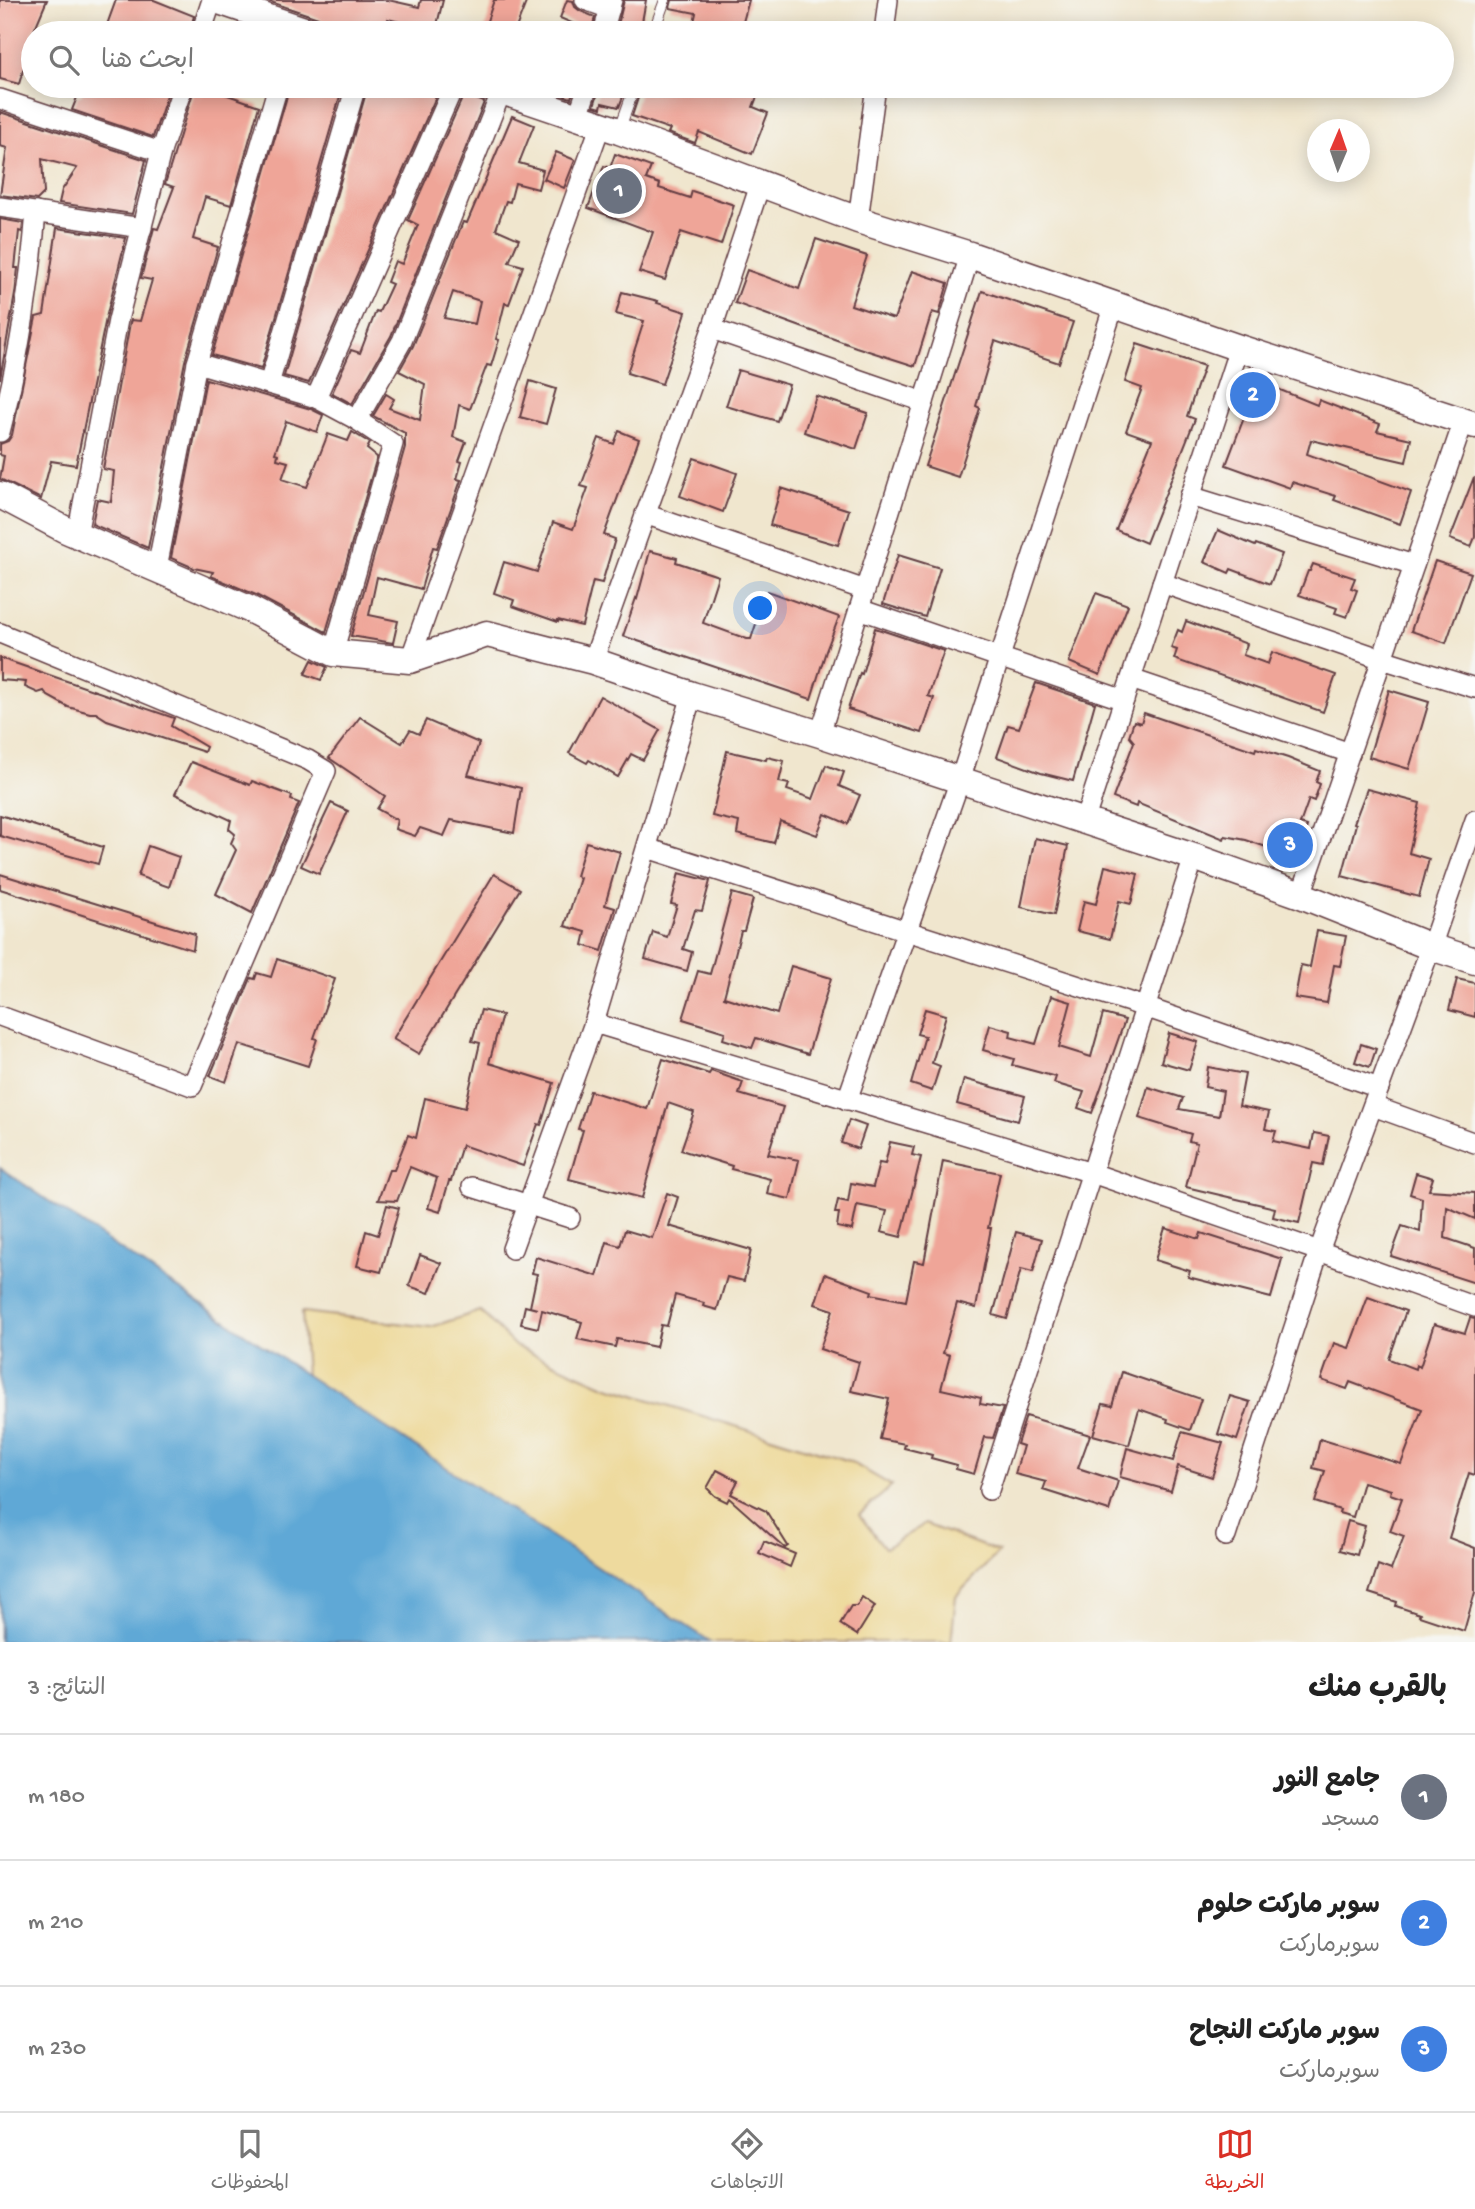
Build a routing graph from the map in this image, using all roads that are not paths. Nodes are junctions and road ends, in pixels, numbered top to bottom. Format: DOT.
graph roads {
  1 [pos="214,0"];
  2 [pos="585,0"];
  3 [pos="665,0"];
  4 [pos="888,0"];
  5 [pos="611,4"];
  6 [pos="206,21"];
  7 [pos="272,21"];
  8 [pos="606,21"];
  9 [pos="657,21"];
  10 [pos="885,21"];
  11 [pos="179,98"];
  12 [pos="274,98"];
  13 [pos="352,98"];
  14 [pos="449,98"];
  15 [pos="490,98"];
  16 [pos="523,98"];
  17 [pos="591,98"];
  18 [pos="624,98"];
  19 [pos="874,98"];
  20 [pos="0,99"];
  21 [pos="599,124"];
  22 [pos="161,152"];
  23 [pos="761,182"];
  24 [pos="0,207"];
  25 [pos="36,212"];
  26 [pos="858,220"];
  27 [pos="142,228"];
  28 [pos="970,255"];
  29 [pos="1114,305"];
  30 [pos="712,329"];
  31 [pos="1239,348"];
  32 [pos="197,363"];
  33 [pos="269,384"];
  34 [pos="316,398"];
  35 [pos="924,402"];
  36 [pos="357,420"];
  37 [pos="1469,422"];
  38 [pos="0,432"];
  39 [pos="0,495"];
  40 [pos="1190,496"];
  41 [pos="645,514"];
  42 [pos="77,535"];
  43 [pos="1414,565"];
  44 [pos="157,568"];
  45 [pos="1162,583"];
  46 [pos="862,600"];
  47 [pos="0,633"];
  48 [pos="333,653"];
  49 [pos="1000,658"];
  50 [pos="1382,659"];
  51 [pos="410,660"];
  52 [pos="593,661"];
  53 [pos="1130,679"];
  54 [pos="1475,688"];
  55 [pos="692,695"];
  56 [pos="1124,701"];
  57 [pos="820,734"];
  58 [pos="1350,753"];
  59 [pos="960,780"];
  60 [pos="1475,820"];
  61 [pos="1084,822"];
  62 [pos="647,848"];
  63 [pos="1194,857"];
  64 [pos="1301,895"];
  65 [pos="907,930"];
  66 [pos="1432,947"];
  67 [pos="1475,961"];
  68 [pos="1145,1007"];
  69 [pos="0,1016"];
  70 [pos="594,1024"];
  71 [pos="1376,1097"];
  72 [pos="848,1100"];
  73 [pos="1475,1143"];
  74 [pos="1091,1173"];
  75 [pos="472,1188"];
  76 [pos="527,1204"];
  77 [pos="570,1217"];
  78 [pos="512,1248"];
  79 [pos="1319,1251"];
  80 [pos="1475,1307"];
  81 [pos="989,1490"];
  82 [pos="1226,1536"];
  1 -- 6 [label="street"];
  1 -- 7 [label="street"];
  2 -- 5 [label="street"];
  3 -- 9 [label="lane"];
  4 -- 10 [label="street"];
  5 -- 8 [label="street"];
  11 -- 22 [label="street"];
  12 -- 32 [label="street"];
  13 -- 33 [label="street"];
  14 -- 34 [label="street"];
  15 -- 36 [label="street"];
  16 -- 21 [label="street"];
  17 -- 21 [label="street"];
  18 -- 21 [label="lane"];
  19 -- 26 [label="street"];
  20 -- 22 [label="street"];
  21 -- 23 [label="street"];
  21 -- 51 [label="street"];
  22 -- 27 [label="street"];
  23 -- 26 [label="street"];
  23 -- 30 [label="street"];
  24 -- 25 [label="street"];
  25 -- 27 [label="street"];
  25 -- 38 [label="street"];
  26 -- 28 [label="street"];
  27 -- 42 [label="street"];
  28 -- 29 [label="street"];
  28 -- 35 [label="street"];
  29 -- 31 [label="street"];
  29 -- 49 [label="street"];
  30 -- 35 [label="street"];
  30 -- 41 [label="street"];
  31 -- 37 [label="street"];
  31 -- 40 [label="street"];
  32 -- 33 [label="street"];
  32 -- 44 [label="street"];
  33 -- 34 [label="street"];
  34 -- 36 [label="street"];
  35 -- 46 [label="street"];
  36 -- 48 [label="street"];
  37 -- 43 [label="street"];
  39 -- 42 [label="street"];
  40 -- 43 [label="street"];
  40 -- 45 [label="street"];
  41 -- 46 [label="street"];
  41 -- 52 [label="street"];
  42 -- 44 [label="street"];
  43 -- 50 [label="street"];
  44 -- 48 [label="street"];
  45 -- 50 [label="street"];
  45 -- 53 [label="street"];
  46 -- 49 [label="street"];
  46 -- 57 [label="street"];
  47 -- 69 [label="street"];
  48 -- 51 [label="street"];
  49 -- 56 [label="street"];
  49 -- 59 [label="street"];
  50 -- 54 [label="street"];
  50 -- 58 [label="street"];
  51 -- 52 [label="street"];
  52 -- 55 [label="street"];
  53 -- 56 [label="street"];
  53 -- 58 [label="street"];
  55 -- 57 [label="street"];
  55 -- 62 [label="street"];
  56 -- 61 [label="street"];
  57 -- 59 [label="street"];
  58 -- 64 [label="street"];
  59 -- 61 [label="street"];
  59 -- 65 [label="street"];
  60 -- 66 [label="street"];
  61 -- 63 [label="street"];
  62 -- 65 [label="street"];
  62 -- 70 [label="street"];
  63 -- 64 [label="street"];
  63 -- 68 [label="street"];
  64 -- 66 [label="street"];
  65 -- 68 [label="street"];
  65 -- 72 [label="street"];
  66 -- 67 [label="street"];
  66 -- 71 [label="street"];
  68 -- 71 [label="street"];
  68 -- 74 [label="street"];
  70 -- 72 [label="street"];
  70 -- 76 [label="street"];
  71 -- 73 [label="street"];
  71 -- 79 [label="street"];
  72 -- 74 [label="street"];
  74 -- 79 [label="street"];
  74 -- 81 [label="street"];
  75 -- 76 [label="street"];
  76 -- 77 [label="street"];
  76 -- 78 [label="street"];
  79 -- 80 [label="street"];
  79 -- 82 [label="street"];
}
